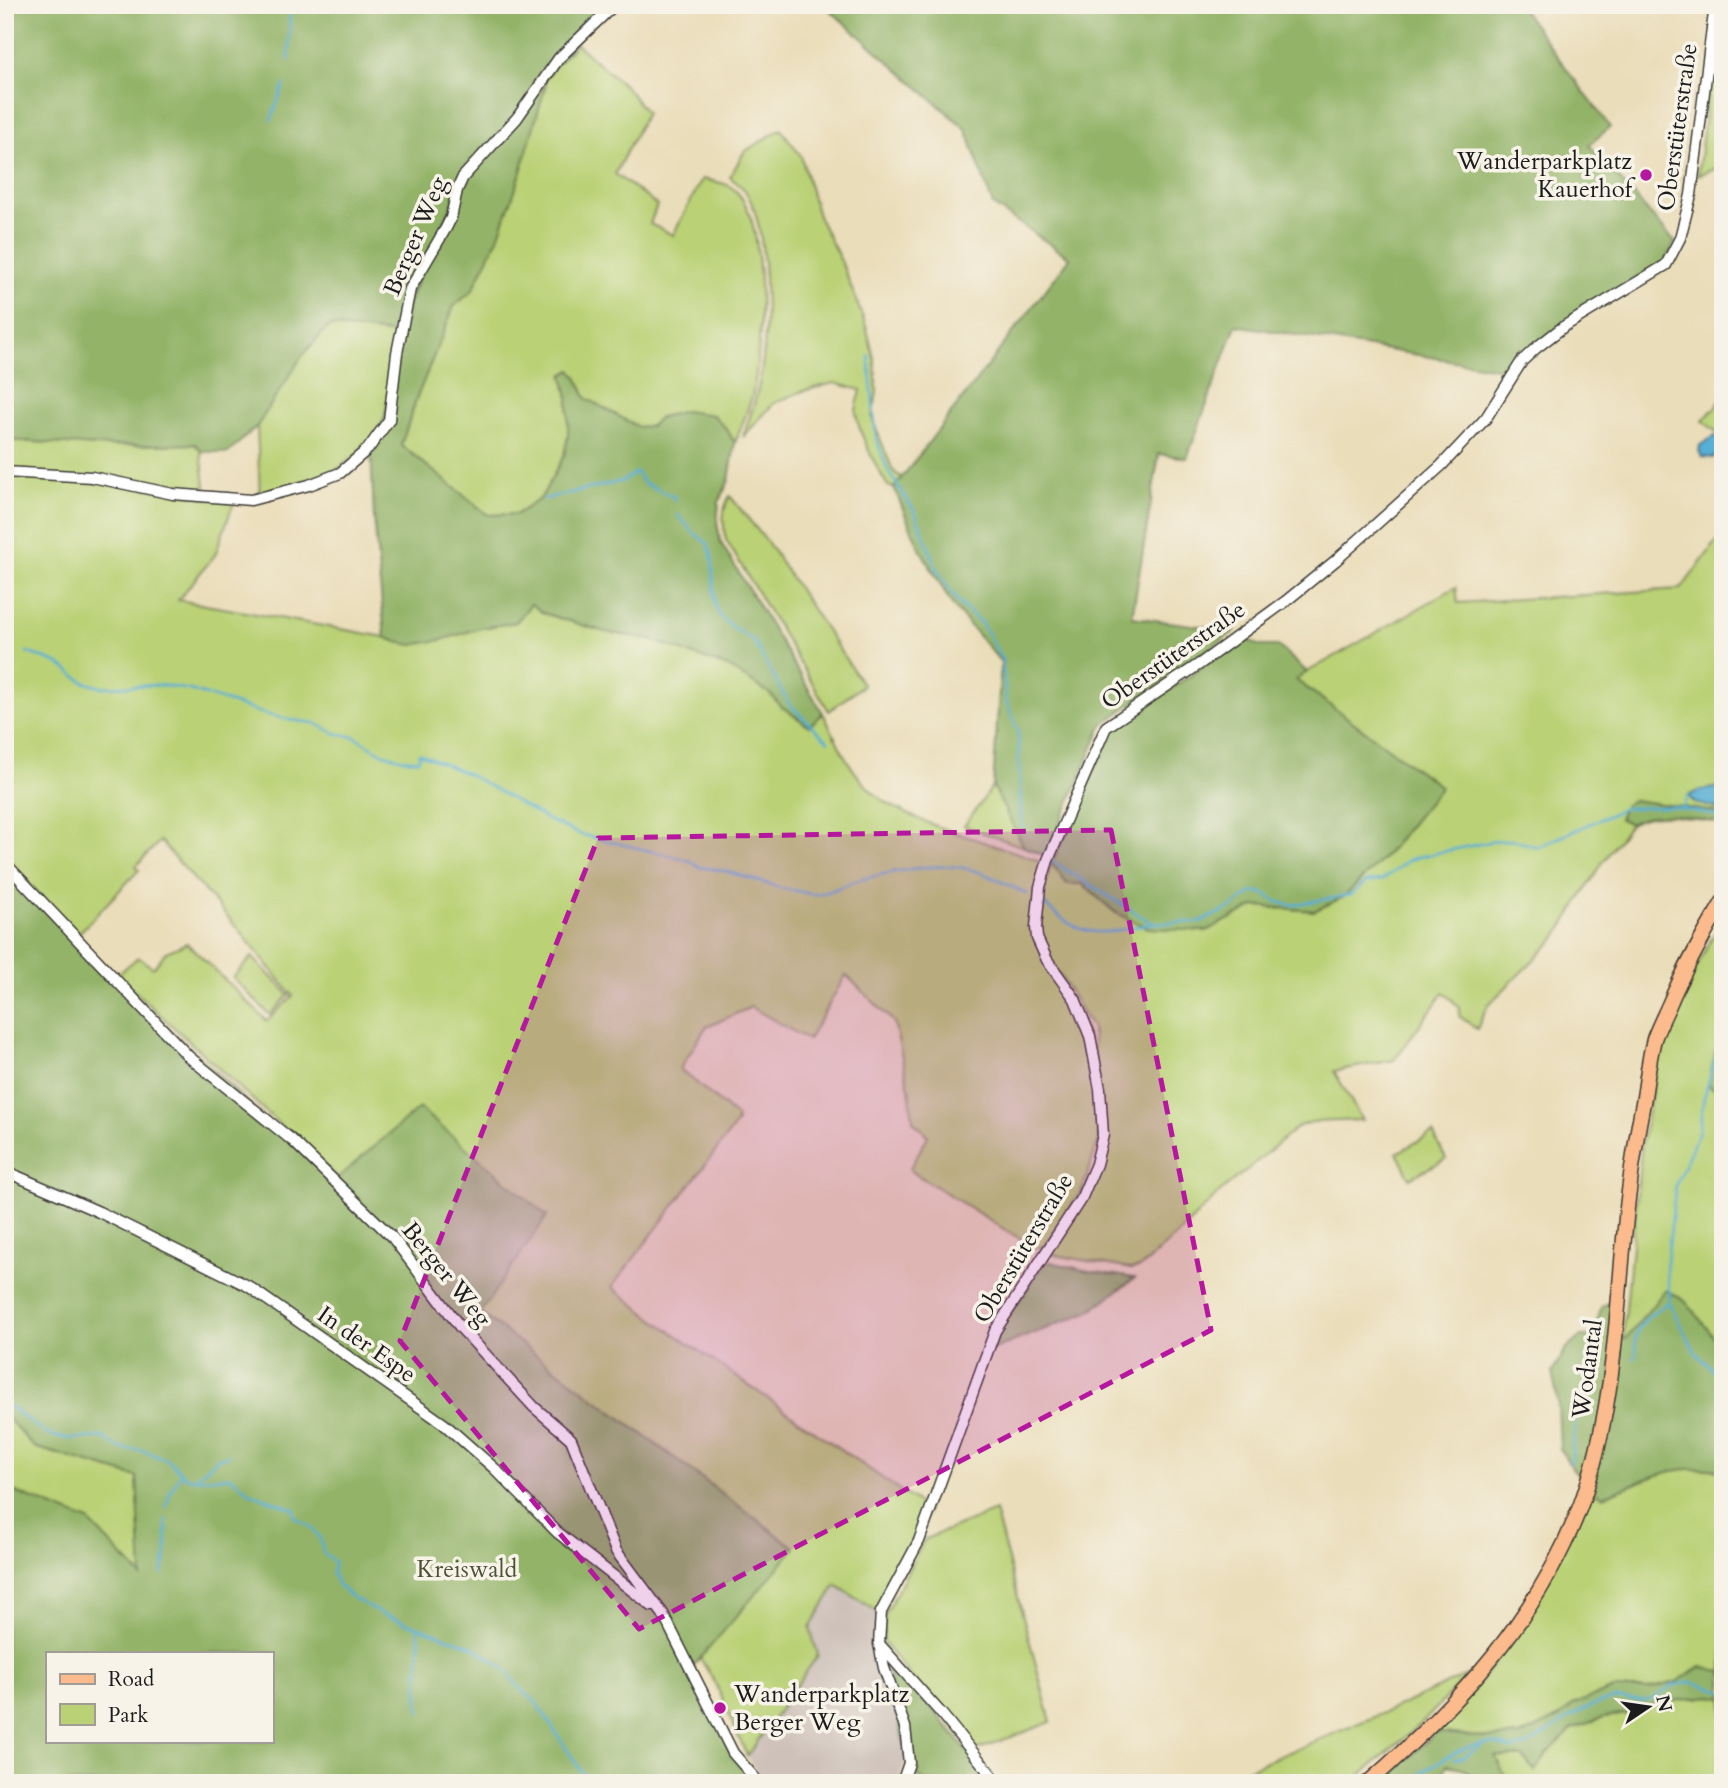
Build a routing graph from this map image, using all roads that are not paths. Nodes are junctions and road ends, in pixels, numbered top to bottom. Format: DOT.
graph roads {
  1 [pos="614,5"];
  2 [pos="1714,5"];
  3 [pos="5,472"];
  4 [pos="5,863"];
  5 [pos="1723,902"];
  6 [pos="5,1171"];
  7 [pos="663,1614"];
  8 [pos="879,1644"];
  9 [pos="759,1783"];
  10 [pos="902,1783"];
  11 [pos="998,1783"];
  12 [pos="1368,1783"];
  1 -- 3 [label="street, Berger Weg"];
  2 -- 8 [label="street, Oberstüterstraße"];
  4 -- 7 [label="street, Berger Weg"];
  5 -- 12 [label="main road, Wodantal"];
  6 -- 7 [label="street, In der Espe"];
  7 -- 9 [label="street, Berger Weg"];
  8 -- 10 [label="street, Oberstüterstraße"];
  8 -- 11 [label="street"];
}
